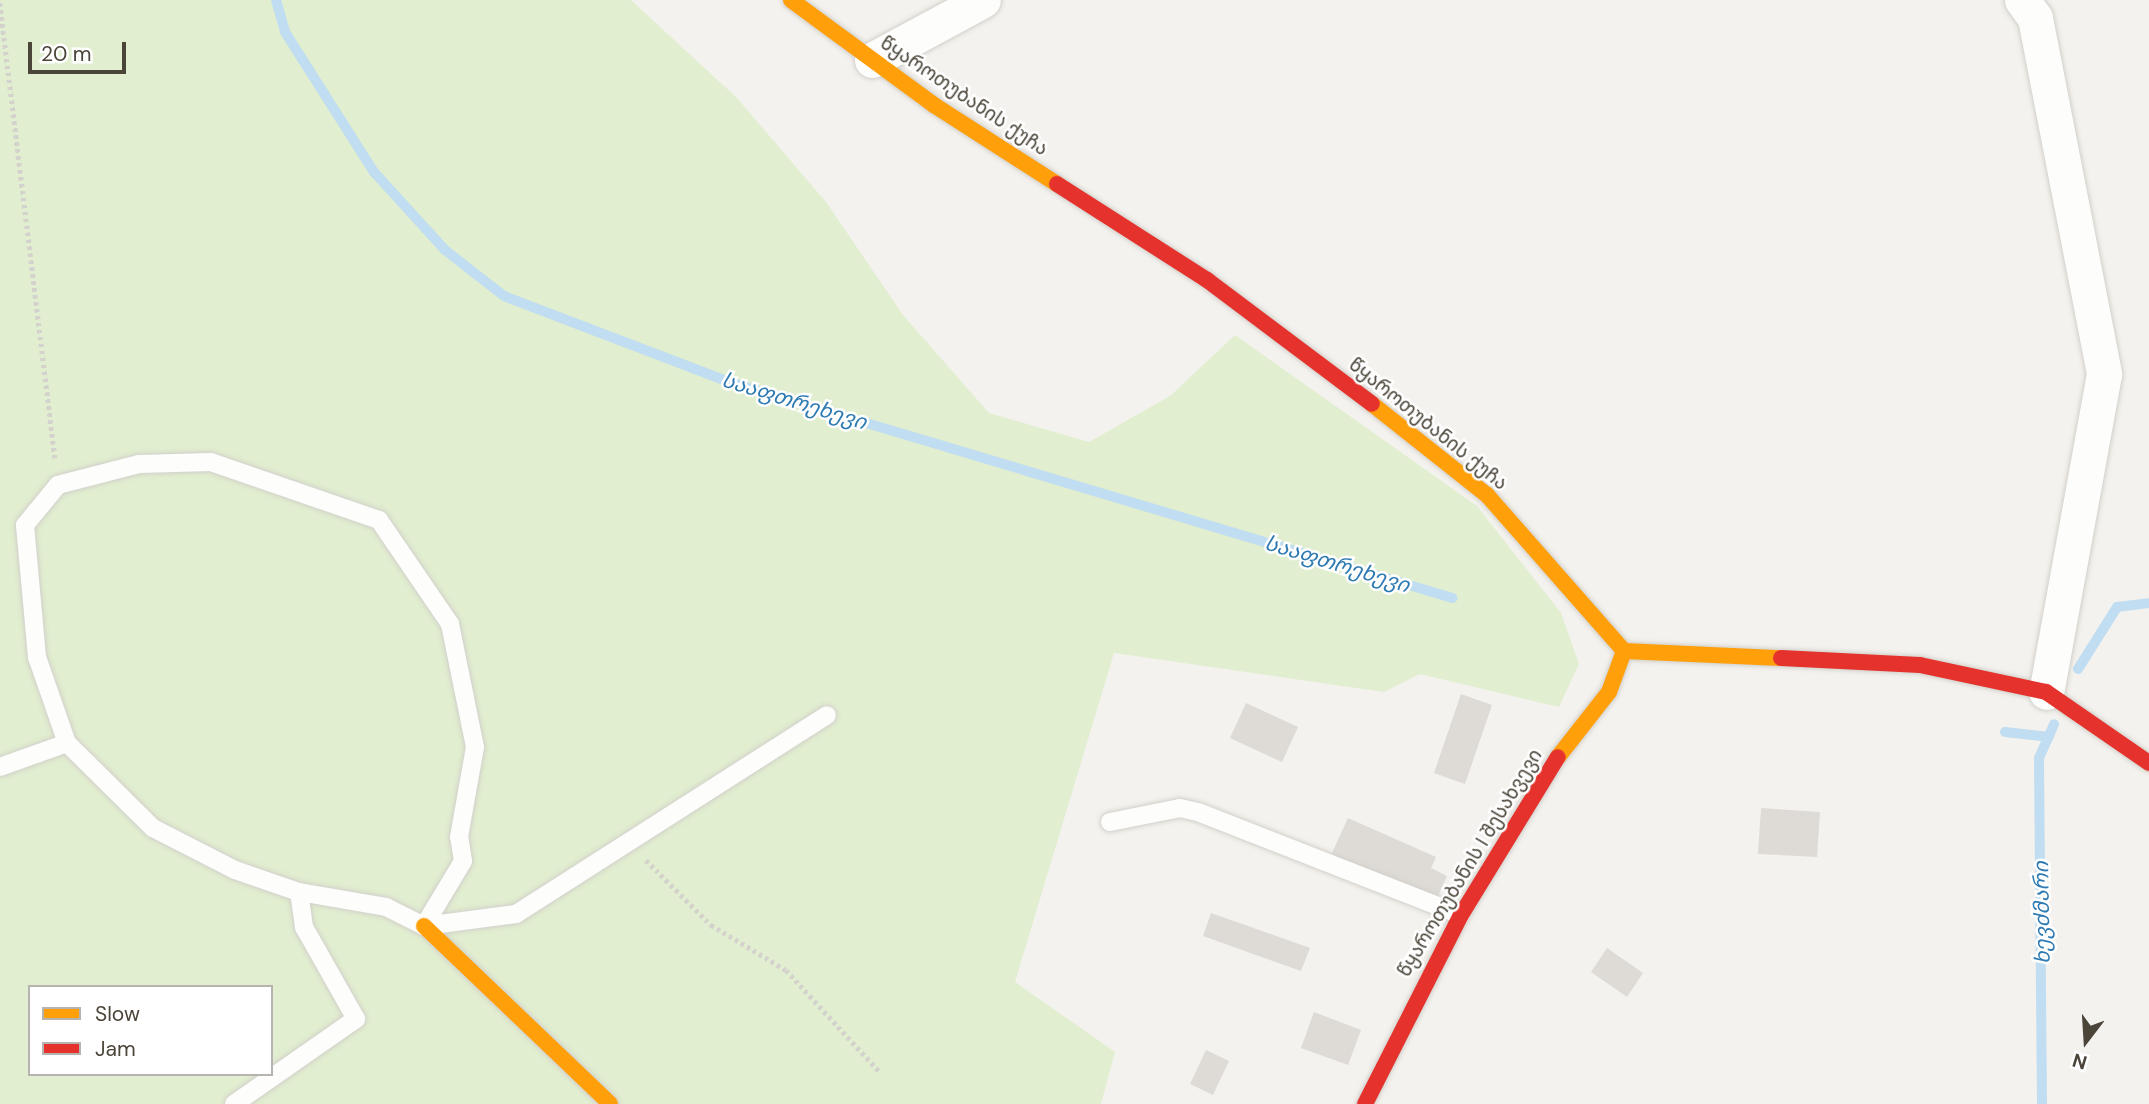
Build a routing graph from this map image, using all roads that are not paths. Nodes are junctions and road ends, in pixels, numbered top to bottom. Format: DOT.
graph roads {
  1 [pos="791,0"];
  2 [pos="983,0"];
  3 [pos="2022,0"];
  4 [pos="872,60"];
  5 [pos="1624,651"];
  6 [pos="2046,692"];
  7 [pos="827,715"];
  8 [pos="66,743"];
  9 [pos="2149,763"];
  10 [pos="0,767"];
  11 [pos="1110,822"];
  12 [pos="299,892"];
  13 [pos="1461,915"];
  14 [pos="424,926"];
  15 [pos="234,1104"];
  16 [pos="610,1104"];
  17 [pos="1365,1104"];
  1 -- 4 [label="street, წყაროთუბანის ქუჩა"];
  2 -- 4 [label="street"];
  3 -- 6 [label="street"];
  4 -- 5 [label="street, წყაროთუბანის ქუჩა"];
  5 -- 6 [label="street"];
  5 -- 13 [label="street, წყაროთუბანის I შესახვევი"];
  6 -- 9 [label="street"];
  7 -- 14 [label="lane"];
  8 -- 10 [label="lane"];
  8 -- 12 [label="lane"];
  8 -- 14 [label="lane"];
  11 -- 13 [label="lane"];
  12 -- 14 [label="lane"];
  12 -- 15 [label="lane"];
  13 -- 17 [label="street, წყაროთუბანის I შესახვევი"];
  14 -- 16 [label="street"];
}
